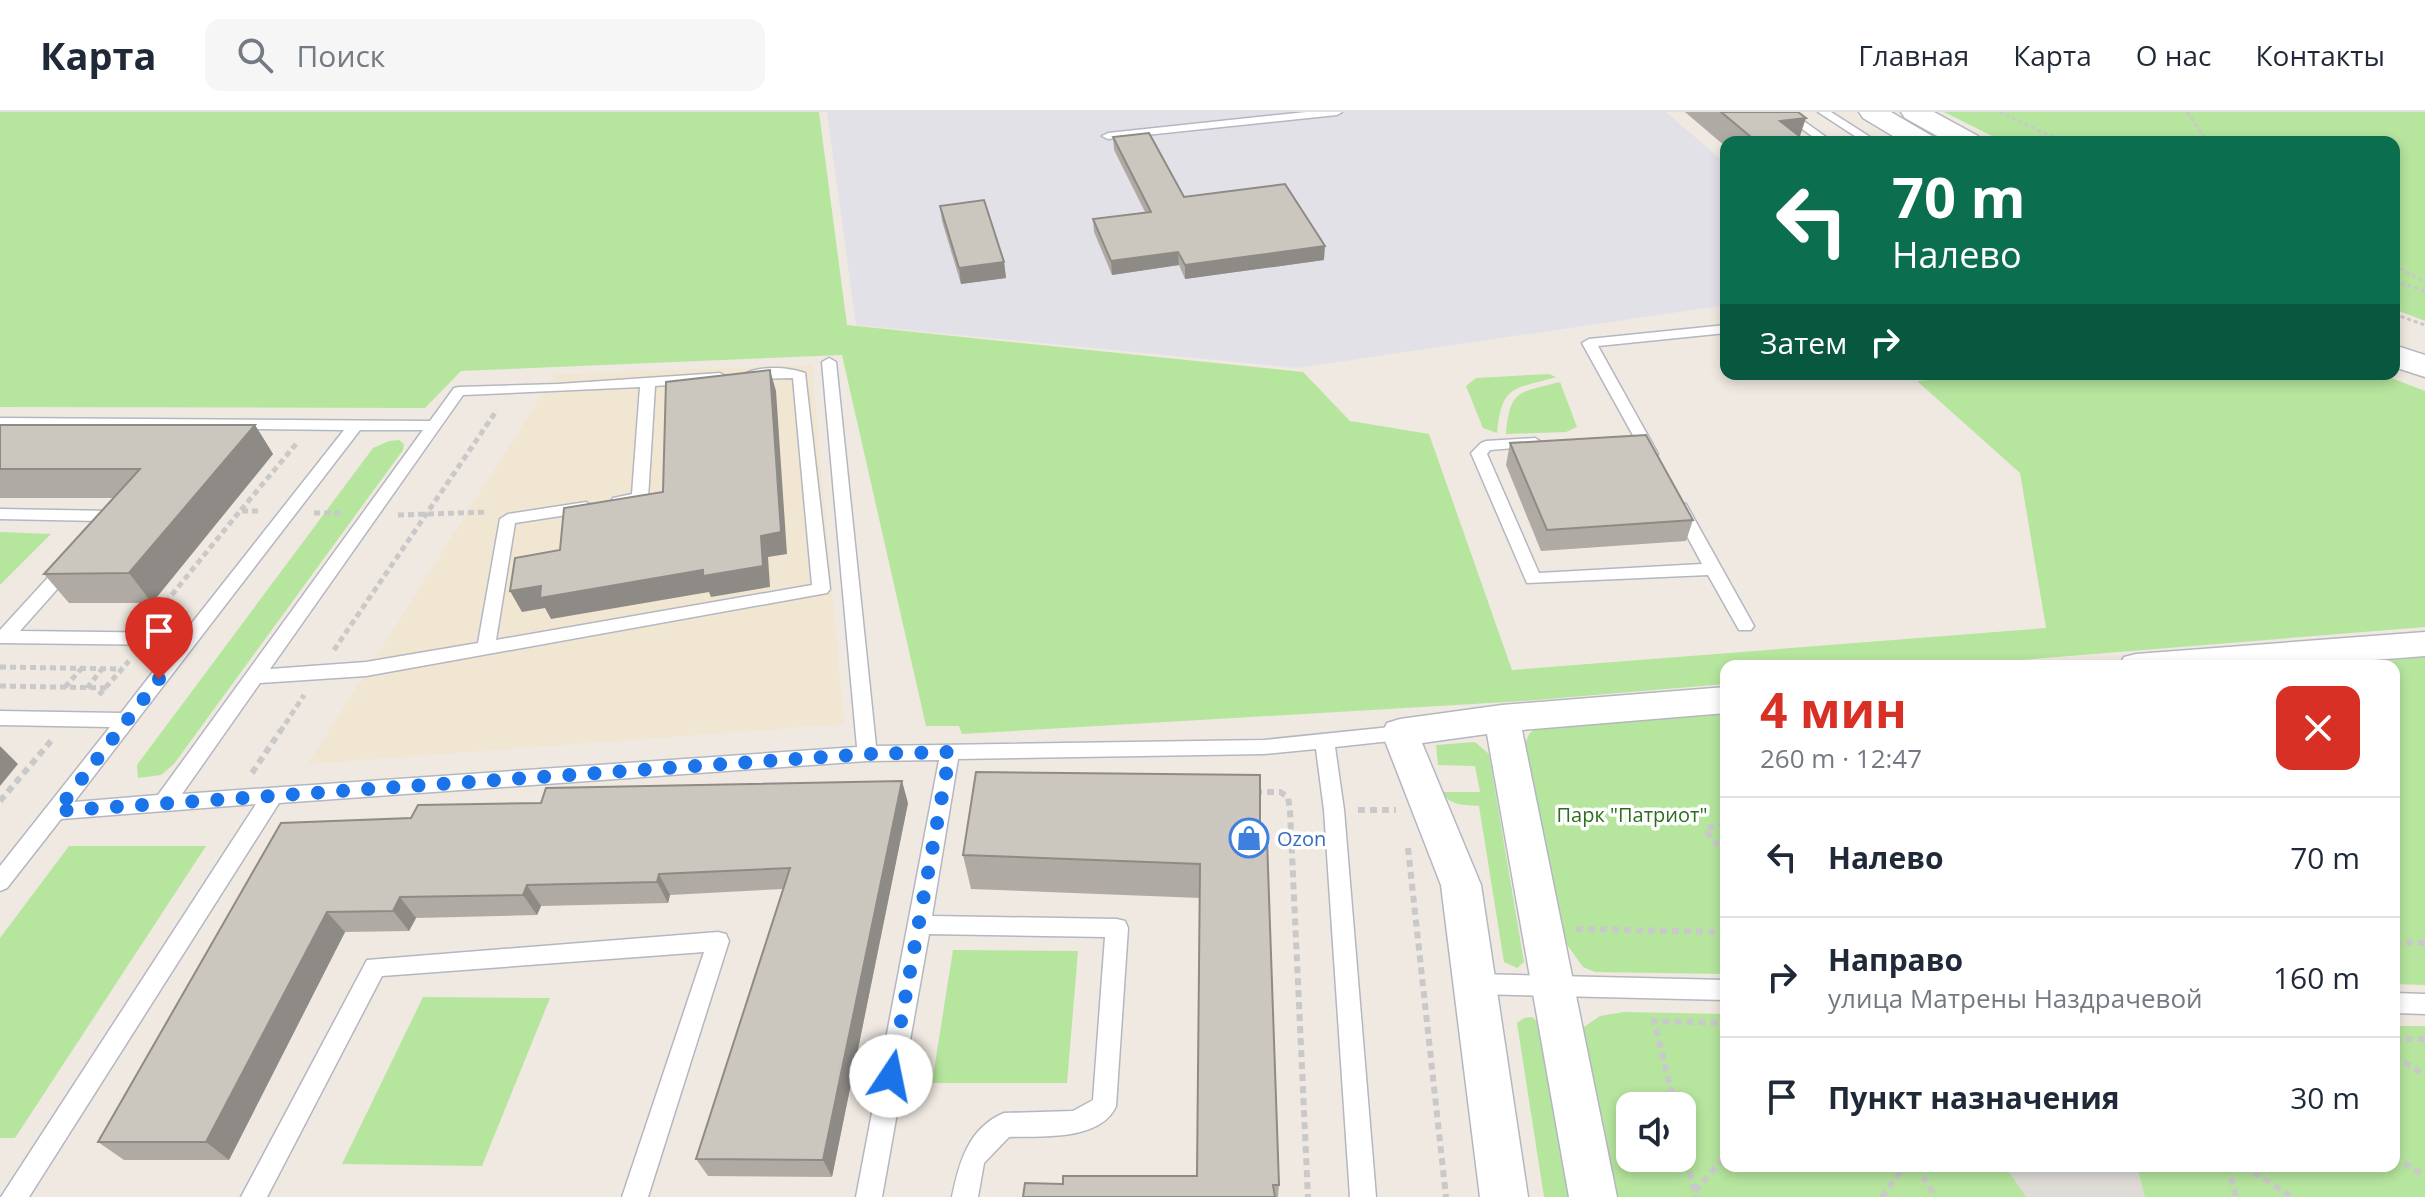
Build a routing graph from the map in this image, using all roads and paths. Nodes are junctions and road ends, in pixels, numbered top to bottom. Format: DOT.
graph roads {
  1 [pos="1337,112"];
  2 [pos="1784,112"];
  3 [pos="1823,112"];
  4 [pos="1872,112"];
  5 [pos="1914,112"];
  6 [pos="1999,112"];
  7 [pos="2187,112"];
  8 [pos="1108,136"];
  9 [pos="1818,136"];
  10 [pos="1862,136"];
  11 [pos="1912,136"];
  12 [pos="1957,136"];
  13 [pos="2051,136"];
  14 [pos="2204,136"];
  15 [pos="2400,268"];
  16 [pos="2425,282"];
  17 [pos="2400,283"];
  18 [pos="2425,291"];
  19 [pos="2400,316"];
  20 [pos="2425,325"];
  21 [pos="2400,329"];
  22 [pos="1720,330"];
  23 [pos="2425,339"];
  24 [pos="2400,357"];
  25 [pos="829,362"];
  26 [pos="2425,367"];
  27 [pos="648,381"];
  28 [pos="511,389"];
  29 [pos="0,422"];
  30 [pos="312,425"];
  31 [pos="355,426"];
  32 [pos="433,426"];
  33 [pos="1548,442"];
  34 [pos="1655,462"];
  35 [pos="1669,489"];
  36 [pos="240,511"];
  37 [pos="0,514"];
  38 [pos="1713,569"];
  39 [pos="1745,626"];
  40 [pos="2,637"];
  41 [pos="191,639"];
  42 [pos="2425,644"];
  43 [pos="486,648"];
  44 [pos="2215,660"];
  45 [pos="0,667"];
  46 [pos="81,668"];
  47 [pos="103,669"];
  48 [pos="122,669"];
  49 [pos="319,672"];
  50 [pos="255,677"];
  51 [pos="0,686"];
  52 [pos="65,687"];
  53 [pos="87,688"];
  54 [pos="108,688"];
  55 [pos="1720,700"];
  56 [pos="0,718"];
  57 [pos="1502,718"];
  58 [pos="128,720"];
  59 [pos="1400,733"];
  60 [pos="1324,740"];
  61 [pos="950,752"];
  62 [pos="867,754"];
  63 [pos="249,777"];
  64 [pos="1249,792"];
  65 [pos="274,794"];
  66 [pos="164,803"];
  67 [pos="1334,810"];
  68 [pos="1403,810"];
  69 [pos="57,811"];
  70 [pos="1290,811"];
  71 [pos="1720,825"];
  72 [pos="1407,841"];
  73 [pos="1720,845"];
  74 [pos="0,882"];
  75 [pos="920,925"];
  76 [pos="1543,929"];
  77 [pos="1720,932"];
  78 [pos="2400,942"];
  79 [pos="2425,943"];
  80 [pos="1475,984"];
  81 [pos="1555,986"];
  82 [pos="1720,990"];
  83 [pos="2400,1003"];
  84 [pos="2425,1004"];
  85 [pos="1720,1023"];
  86 [pos="2400,1039"];
  87 [pos="2425,1039"];
  88 [pos="2400,1060"];
  89 [pos="2425,1075"];
  90 [pos="1672,1092"];
  91 [pos="2400,1161"];
  92 [pos="1720,1163"];
  93 [pos="1691,1172"];
  94 [pos="1901,1172"];
  95 [pos="1920,1172"];
  96 [pos="2230,1172"];
  97 [pos="2253,1172"];
  98 [pos="2425,1176"];
  99 [pos="1696,1194"];
  100 [pos="14,1197"];
  101 [pos="254,1197"];
  102 [pos="635,1197"];
  103 [pos="869,1197"];
  104 [pos="965,1197"];
  105 [pos="1308,1197"];
  106 [pos="1363,1197"];
  107 [pos="1446,1197"];
  108 [pos="1504,1197"];
  109 [pos="1593,1197"];
  110 [pos="1882,1197"];
  111 [pos="1935,1197"];
  112 [pos="2236,1197"];
  113 [pos="2292,1197"];
  1 -- 8 [label="lane"];
  2 -- 9 [label="lane"];
  3 -- 10 [label="lane"];
  4 -- 11 [label="main road"];
  5 -- 12 [label="main road"];
  6 -- 13 [label="path"];
  7 -- 14 [label="path"];
  15 -- 16 [label="path"];
  17 -- 18 [label="path"];
  19 -- 20 [label="path"];
  21 -- 23 [label="main road"];
  22 -- 34 [label="lane"];
  24 -- 26 [label="main road"];
  25 -- 62 [label="lane"];
  27 -- 28 [label="lane"];
  27 -- 43 [label="lane"];
  27 -- 43 [label="lane"];
  28 -- 32 [label="lane"];
  28 -- 49 [label="path"];
  29 -- 30 [label="lane"];
  30 -- 31 [label="lane"];
  30 -- 36 [label="path"];
  31 -- 32 [label="lane"];
  31 -- 41 [label="lane"];
  32 -- 50 [label="lane"];
  33 -- 38 [label="lane"];
  35 -- 38 [label="lane"];
  37 -- 40 [label="lane"];
  38 -- 39 [label="lane"];
  40 -- 41 [label="lane"];
  41 -- 58 [label="lane"];
  42 -- 44 [label="street"];
  43 -- 49 [label="lane"];
  45 -- 46 [label="path"];
  46 -- 47 [label="path"];
  46 -- 52 [label="path"];
  47 -- 48 [label="path"];
  47 -- 53 [label="path"];
  49 -- 50 [label="lane"];
  49 -- 63 [label="path"];
  50 -- 66 [label="lane"];
  51 -- 52 [label="path"];
  52 -- 53 [label="path"];
  53 -- 54 [label="path"];
  55 -- 57 [label="street"];
  56 -- 58 [label="lane"];
  57 -- 59 [label="street"];
  57 -- 76 [label="street"];
  58 -- 69 [label="lane"];
  59 -- 60 [label="lane"];
  59 -- 80 [label="street"];
  60 -- 61 [label="lane"];
  60 -- 67 [label="lane"];
  61 -- 62 [label="lane"];
  61 -- 75 [label="lane"];
  62 -- 65 [label="lane"];
  64 -- 70 [label="path"];
  65 -- 66 [label="lane"];
  65 -- 100 [label="lane"];
  66 -- 69 [label="lane"];
  67 -- 68 [label="path"];
  67 -- 70 [label="path"];
  67 -- 106 [label="lane"];
  69 -- 74 [label="lane"];
  70 -- 105 [label="path"];
  71 -- 73 [label="path"];
  72 -- 107 [label="path"];
  75 -- 103 [label="lane"];
  75 -- 104 [label="lane"];
  76 -- 77 [label="path"];
  76 -- 81 [label="street"];
  78 -- 79 [label="path"];
  80 -- 81 [label="lane"];
  80 -- 108 [label="street"];
  81 -- 82 [label="lane"];
  81 -- 109 [label="street"];
  83 -- 84 [label="lane"];
  85 -- 90 [label="path"];
  86 -- 87 [label="path"];
  88 -- 89 [label="path"];
  91 -- 98 [label="path"];
  92 -- 99 [label="path"];
  93 -- 99 [label="path"];
  94 -- 110 [label="path"];
  95 -- 111 [label="path"];
  96 -- 112 [label="path"];
  97 -- 113 [label="path"];
  101 -- 102 [label="lane"];
}
